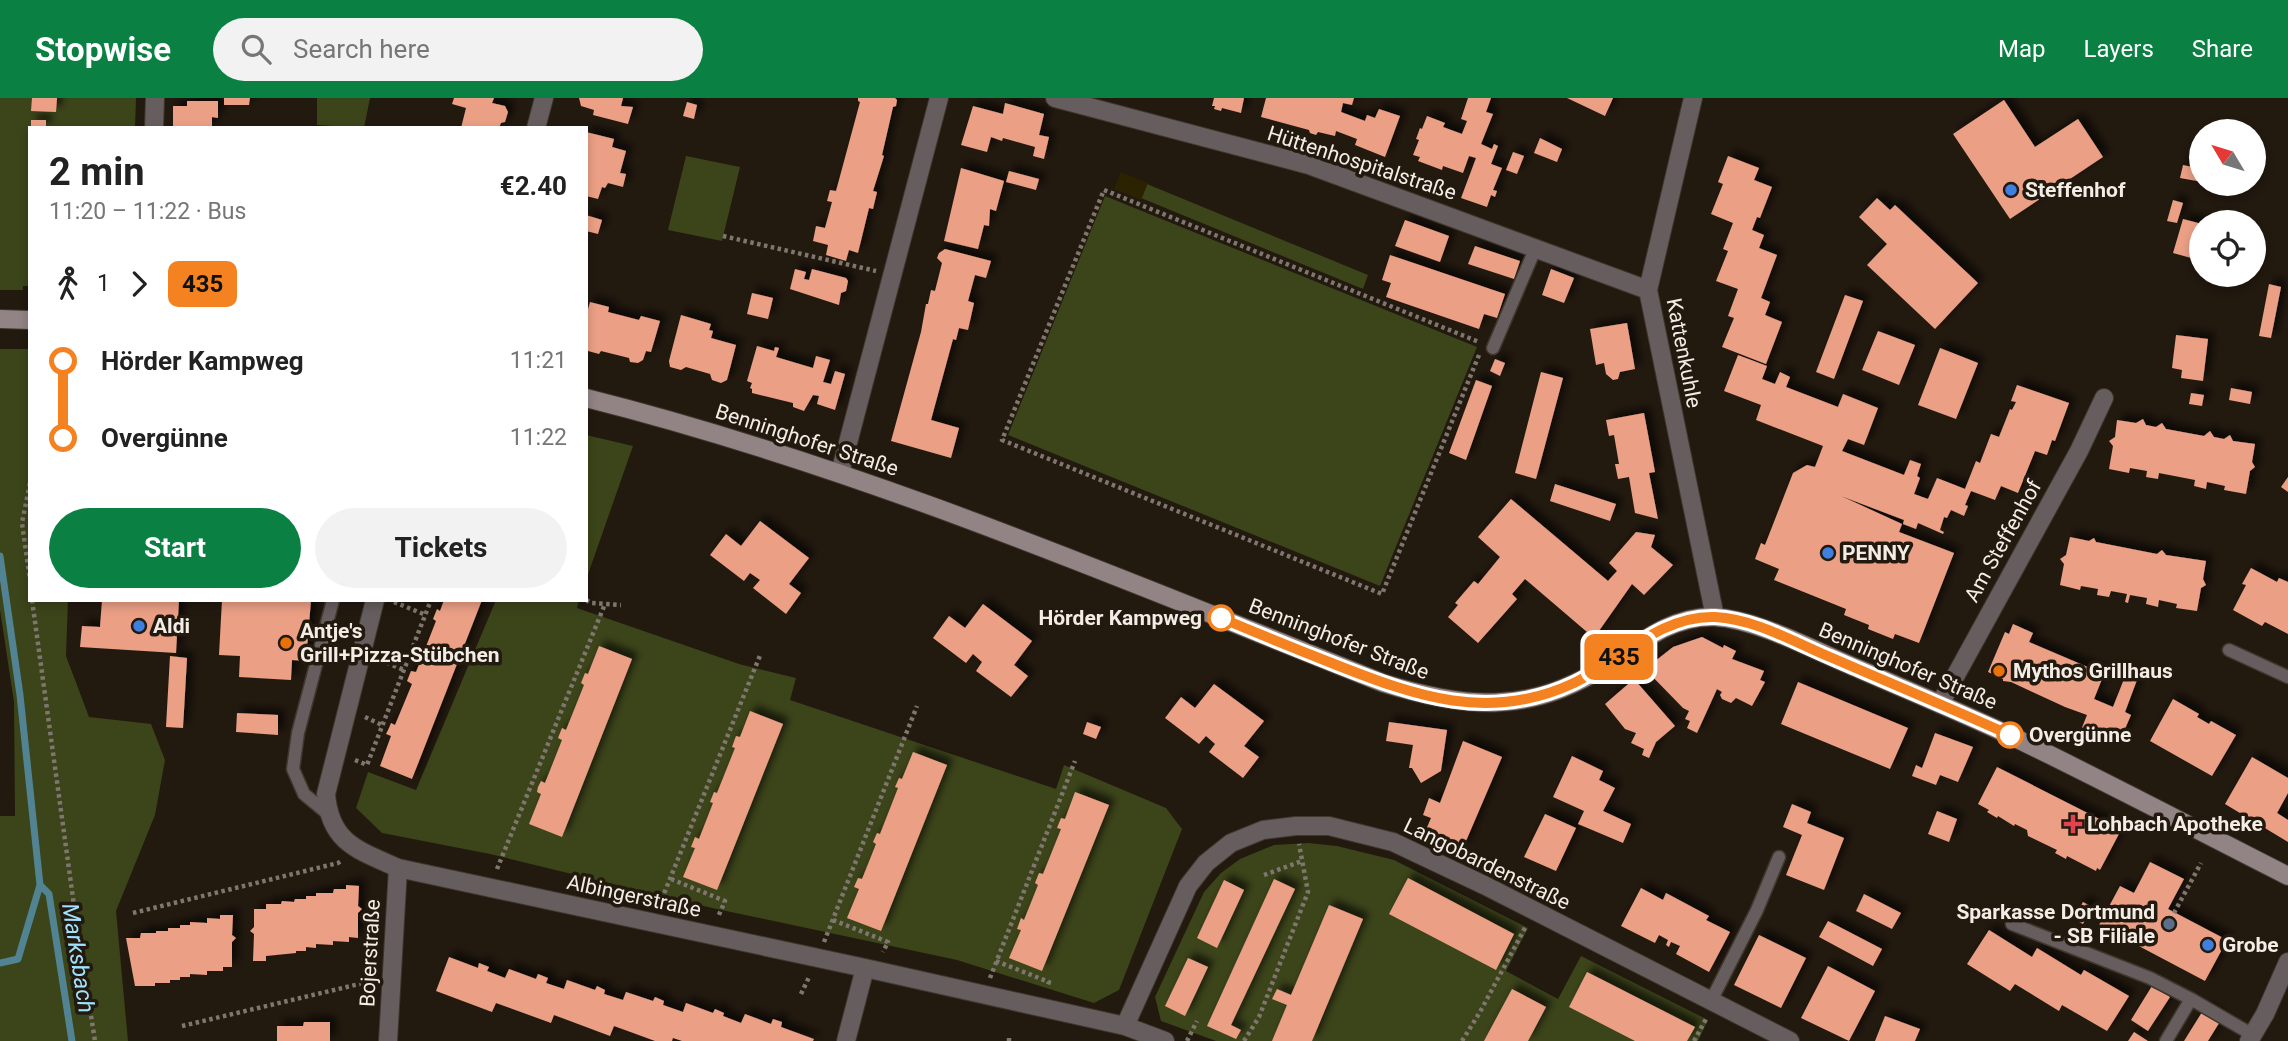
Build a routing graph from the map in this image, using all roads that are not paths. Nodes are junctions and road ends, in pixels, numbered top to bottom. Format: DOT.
graph roads {
  1 [pos="155,98"];
  2 [pos="544,98"];
  3 [pos="939,98"];
  4 [pos="1055,98"];
  5 [pos="1693,98"];
  6 [pos="154,126"];
  7 [pos="537,126"];
  8 [pos="1536,247"];
  9 [pos="1648,290"];
  10 [pos="0,319"];
  11 [pos="28,320"];
  12 [pos="1493,348"];
  13 [pos="2104,398"];
  14 [pos="588,399"];
  15 [pos="840,473"];
  16 [pos="332,602"];
  17 [pos="374,602"];
  18 [pos="1715,617"];
  19 [pos="2229,650"];
  20 [pos="2288,677"];
  21 [pos="1940,704"];
  22 [pos="327,813"];
  23 [pos="1779,857"];
  24 [pos="398,868"];
  25 [pos="2288,876"];
  26 [pos="2012,924"];
  27 [pos="2288,962"];
  28 [pos="865,968"];
  29 [pos="2191,999"];
  30 [pos="1711,1001"];
  31 [pos="1125,1026"];
  32 [pos="2251,1038"];
  33 [pos="388,1041"];
  34 [pos="846,1041"];
  35 [pos="1165,1041"];
  36 [pos="1790,1041"];
  37 [pos="2166,1041"];
  1 -- 6 [label="street"];
  2 -- 7 [label="street"];
  3 -- 15 [label="street"];
  4 -- 8 [label="street, Hüttenhospitalstraße"];
  5 -- 9 [label="street, Kattenkuhle"];
  8 -- 9 [label="street, Hüttenhospitalstraße"];
  8 -- 12 [label="lane"];
  9 -- 18 [label="street, Kattenkuhle"];
  10 -- 11 [label="main road"];
  13 -- 21 [label="street, Am Steffenhof"];
  14 -- 15 [label="main road, Benninghofer Straße"];
  15 -- 18 [label="main road, Benninghofer Straße"];
  16 -- 22 [label="lane"];
  17 -- 22 [label="street"];
  18 -- 21 [label="main road, Benninghofer Straße"];
  19 -- 20 [label="lane"];
  21 -- 25 [label="main road, Benninghofer Straße"];
  22 -- 24 [label="street, Albingerstraße"];
  23 -- 30 [label="lane"];
  24 -- 28 [label="street, Albingerstraße"];
  24 -- 33 [label="street, Bojerstraße"];
  26 -- 29 [label="lane"];
  27 -- 32 [label="street"];
  28 -- 31 [label="street, Albingerstraße"];
  28 -- 34 [label="street"];
  29 -- 32 [label="lane"];
  29 -- 37 [label="lane"];
  30 -- 31 [label="street, Langobardenstraße"];
  30 -- 36 [label="street, Langobardenstraße"];
  31 -- 35 [label="street, Albingerstraße"];
}
